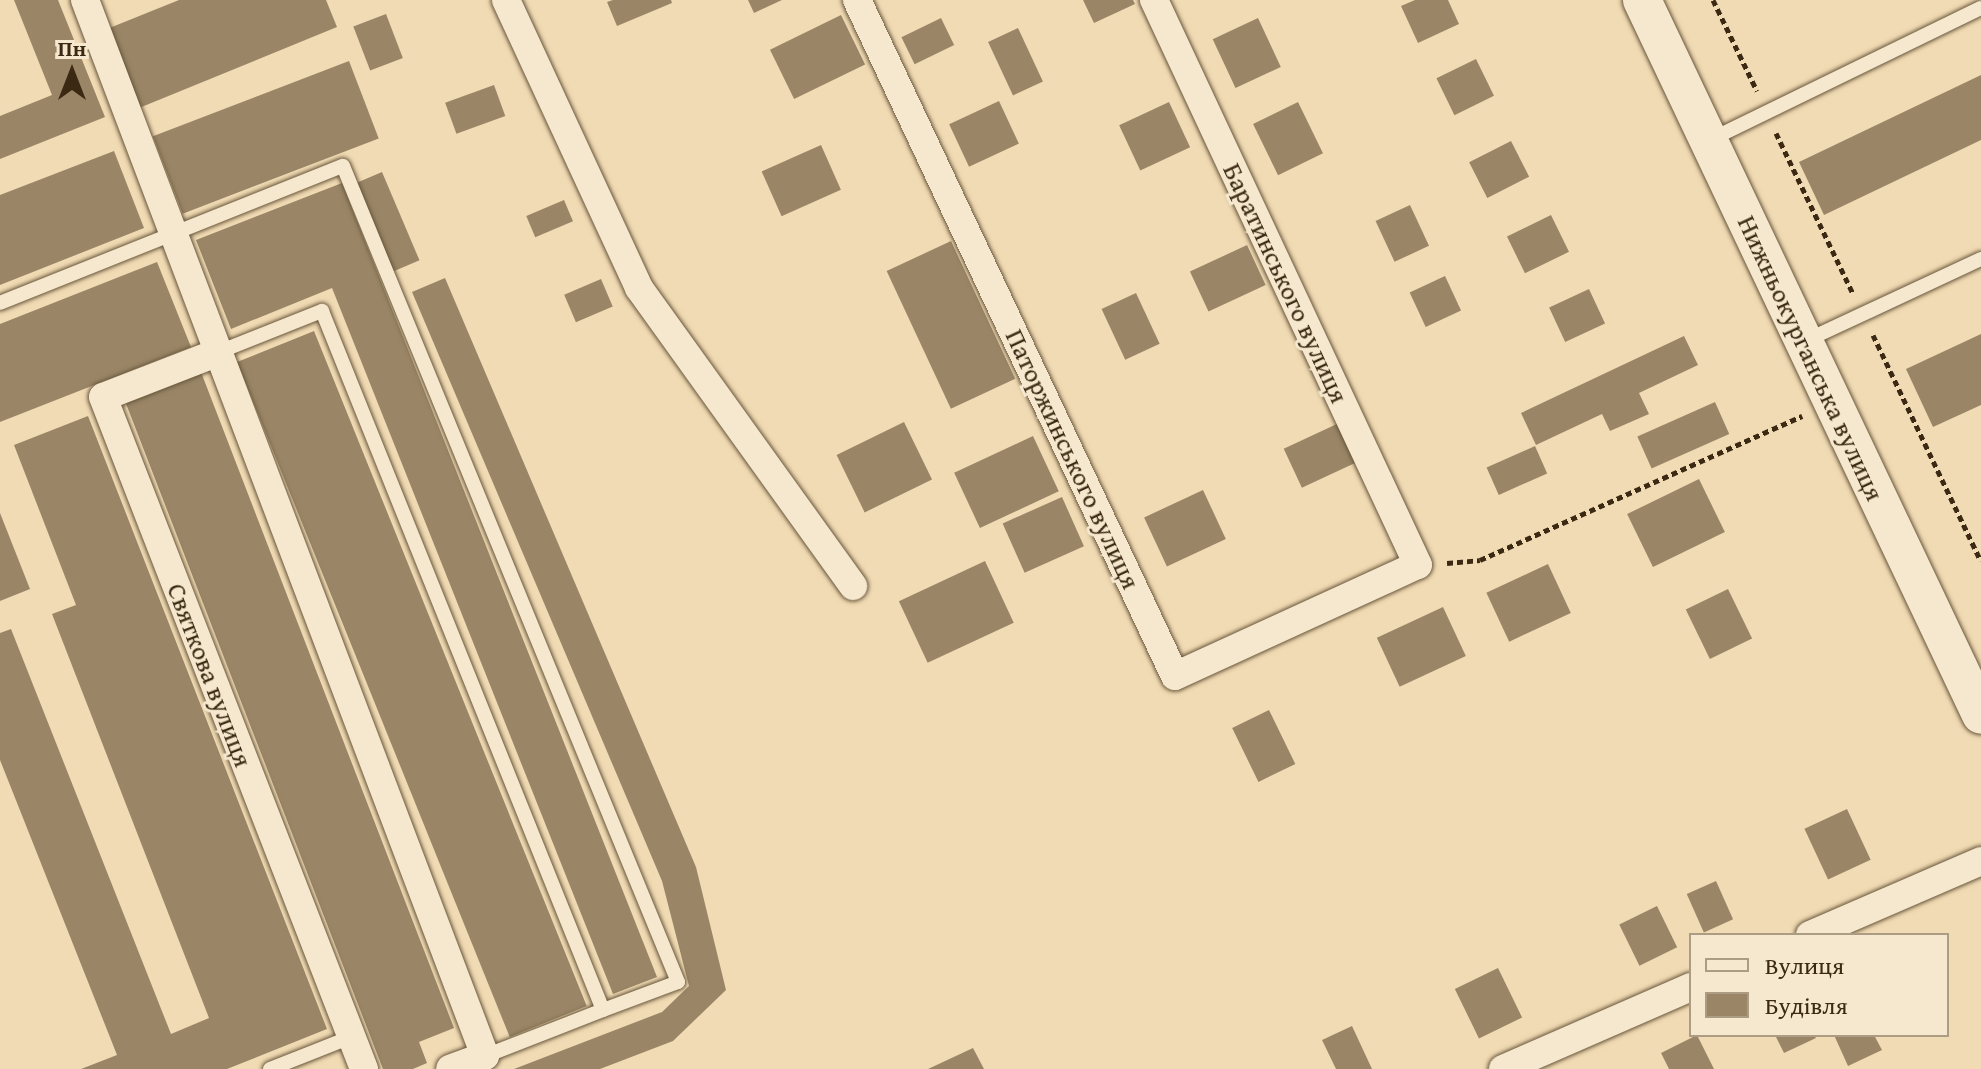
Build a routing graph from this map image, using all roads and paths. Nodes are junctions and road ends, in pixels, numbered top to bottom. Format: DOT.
graph roads {
  1 [pos="85,0"];
  2 [pos="506,0"];
  3 [pos="857,0"];
  4 [pos="1154,0"];
  5 [pos="1642,0"];
  6 [pos="1713,0"];
  7 [pos="1981,8"];
  8 [pos="1761,100"];
  9 [pos="1775,129"];
  10 [pos="1709,141"];
  11 [pos="173,233"];
  12 [pos="1981,259"];
  13 [pos="1857,301"];
  14 [pos="0,303"];
  15 [pos="1870,330"];
  16 [pos="1804,341"];
  17 [pos="219,352"];
  18 [pos="1831,402"];
  19 [pos="1981,561"];
  20 [pos="1418,565"];
  21 [pos="853,586"];
  22 [pos="1981,715"];
  23 [pos="1981,861"];
  24 [pos="1815,933"];
  25 [pos="1689,988"];
  26 [pos="603,1010"];
  27 [pos="351,1037"];
  28 [pos="485,1056"];
  29 [pos="270,1069"];
  30 [pos="364,1069"];
  31 [pos="450,1069"];
  32 [pos="1503,1069"];
  1 -- 11 [label="street"];
  2 -- 21 [label="street"];
  3 -- 20 [label="street, Паторжинського вулиця"];
  4 -- 20 [label="street, Баратинського вулиця"];
  5 -- 10 [label="main road, Нижньокурганська вулиця"];
  6 -- 8 [label="path"];
  7 -- 10 [label="lane"];
  9 -- 13 [label="path"];
  10 -- 16 [label="main road, Нижньокурганська вулиця"];
  11 -- 14 [label="lane"];
  11 -- 17 [label="street"];
  11 -- 26 [label="lane"];
  12 -- 16 [label="lane"];
  15 -- 19 [label="path"];
  16 -- 18 [label="main road, Нижньокурганська вулиця"];
  17 -- 26 [label="lane"];
  17 -- 27 [label="street, Святкова вулиця"];
  17 -- 28 [label="street"];
  18 -- 20 [label="path"];
  18 -- 22 [label="main road, Нижньокурганська вулиця"];
  23 -- 24 [label="street"];
  25 -- 32 [label="street"];
  26 -- 28 [label="lane"];
  27 -- 29 [label="lane"];
  27 -- 30 [label="street, Святкова вулиця"];
  28 -- 31 [label="street"];
}
